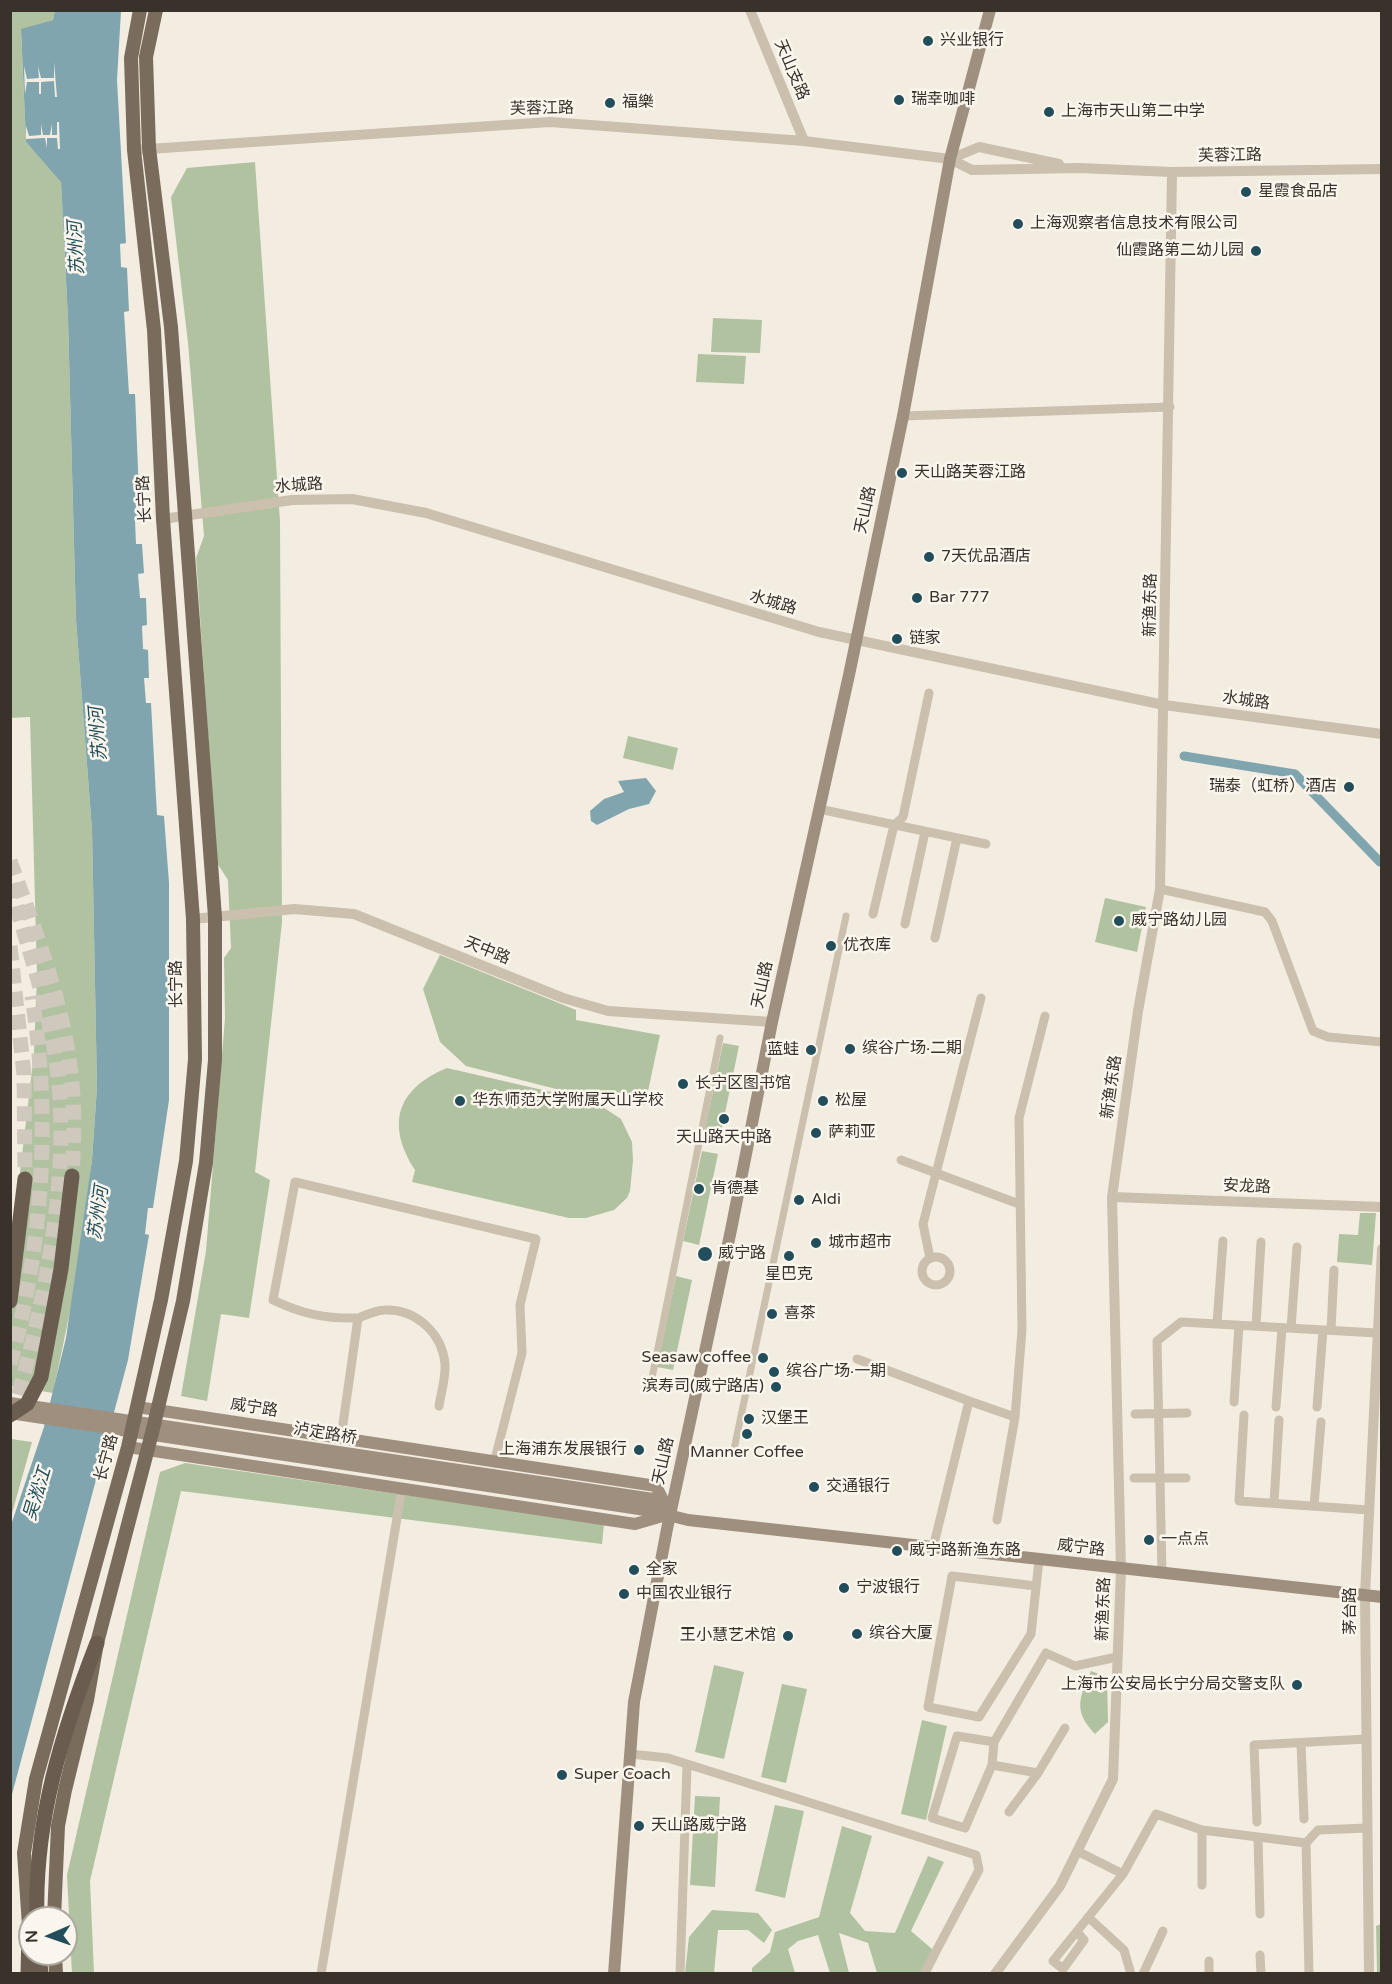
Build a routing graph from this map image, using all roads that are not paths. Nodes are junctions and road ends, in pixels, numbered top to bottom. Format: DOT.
graph roads {
  1 [pos="140,10"];
  2 [pos="156,10"];
  3 [pos="750,10"];
  4 [pos="990,10"];
  5 [pos="804,141"];
  6 [pos="149,148"];
  7 [pos="134,150"];
  8 [pos="950,159"];
  9 [pos="1079,168"];
  10 [pos="1382,169"];
  11 [pos="1172,172"];
  12 [pos="1170,407"];
  13 [pos="903,416"];
  14 [pos="183,516"];
  15 [pos="162,519"];
  16 [pos="855,639"];
  17 [pos="929,693"];
  18 [pos="1164,705"];
  19 [pos="1382,734"];
  20 [pos="819,808"];
  21 [pos="894,825"];
  22 [pos="925,832"];
  23 [pos="957,838"];
  24 [pos="986,844"];
  25 [pos="1160,889"];
  26 [pos="873,914"];
  27 [pos="215,916"];
  28 [pos="846,916"];
  29 [pos="193,919"];
  30 [pos="905,924"];
  31 [pos="935,938"];
  32 [pos="981,998"];
  33 [pos="1045,1016"];
  34 [pos="772,1022"];
  35 [pos="720,1038"];
  36 [pos="1382,1042"];
  37 [pos="901,1160"];
  38 [pos="938,1174"];
  39 [pos="72,1176"];
  40 [pos="25,1179"];
  41 [pos="1112,1197"];
  42 [pos="1019,1204"];
  43 [pos="1382,1207"];
  44 [pos="1223,1241"];
  45 [pos="1261,1242"];
  46 [pos="1297,1247"];
  47 [pos="1382,1249"];
  48 [pos="930,1258"];
  49 [pos="1334,1270"];
  50 [pos="10,1301"];
  51 [pos="358,1318"];
  52 [pos="1217,1324"];
  53 [pos="1239,1325"];
  54 [pos="1256,1326"];
  55 [pos="1287,1328"];
  56 [pos="1327,1330"];
  57 [pos="1377,1333"];
  58 [pos="1379,1356"];
  59 [pos="857,1359"];
  60 [pos="650,1388"];
  61 [pos="969,1401"];
  62 [pos="1233,1402"];
  63 [pos="10,1403"];
  64 [pos="439,1406"];
  65 [pos="137,1407"];
  66 [pos="1276,1407"];
  67 [pos="1317,1407"];
  68 [pos="158,1410"];
  69 [pos="1187,1413"];
  70 [pos="10,1414"];
  71 [pos="1135,1414"];
  72 [pos="1158,1414"];
  73 [pos="1244,1415"];
  74 [pos="1016,1417"];
  75 [pos="1279,1420"];
  76 [pos="1321,1422"];
  77 [pos="341,1438"];
  78 [pos="128,1447"];
  79 [pos="148,1450"];
  80 [pos="733,1454"];
  81 [pos="494,1463"];
  82 [pos="1134,1478"];
  83 [pos="1160,1478"];
  84 [pos="1186,1478"];
  85 [pos="492,1482"];
  86 [pos="402,1488"];
  87 [pos="1274,1503"];
  88 [pos="1314,1506"];
  89 [pos="1369,1510"];
  90 [pos="670,1514"];
  91 [pos="997,1520"];
  92 [pos="933,1548"];
  93 [pos="1039,1560"];
  94 [pos="1121,1570"];
  95 [pos="1162,1574"];
  96 [pos="1036,1586"];
  97 [pos="1365,1595"];
  98 [pos="1382,1597"];
  99 [pos="97,1643"];
  100 [pos="1117,1657"];
  101 [pos="1065,1728"];
  102 [pos="1366,1739"];
  103 [pos="994,1742"];
  104 [pos="1301,1743"];
  105 [pos="630,1754"];
  106 [pos="992,1765"];
  107 [pos="687,1766"];
  108 [pos="1038,1773"];
  109 [pos="1009,1812"];
  110 [pos="1304,1819"];
  111 [pos="1257,1822"];
  112 [pos="1367,1828"];
  113 [pos="1202,1830"];
  114 [pos="1258,1838"];
  115 [pos="1306,1843"];
  116 [pos="1077,1851"];
  117 [pos="1123,1874"];
  118 [pos="1202,1885"];
  119 [pos="27,1906"];
  120 [pos="37,1906"];
  121 [pos="55,1906"];
  122 [pos="1260,1914"];
  123 [pos="1088,1917"];
  124 [pos="1163,1931"];
  125 [pos="1077,1932"];
  126 [pos="1260,1955"];
  127 [pos="1209,1961"];
  128 [pos="321,1974"];
  129 [pos="614,1974"];
  130 [pos="680,1974"];
  131 [pos="924,1974"];
  132 [pos="995,1974"];
  133 [pos="1131,1974"];
  134 [pos="1143,1974"];
  135 [pos="1209,1974"];
  136 [pos="1261,1974"];
  137 [pos="1309,1974"];
  138 [pos="1369,1974"];
  1 -- 7 [label="main road, 长宁路"];
  2 -- 6 [label="main road"];
  3 -- 5 [label="street, 天山支路"];
  4 -- 8 [label="main road, 天山路"];
  5 -- 6 [label="street, 芙蓉江路"];
  5 -- 8 [label="street, 芙蓉江路"];
  6 -- 7 [label="street, 芙蓉江路"];
  6 -- 14 [label="main road"];
  7 -- 15 [label="main road, 长宁路"];
  8 -- 9 [label="street, 芙蓉江路"];
  8 -- 9 [label="street, 芙蓉江路"];
  8 -- 13 [label="main road, 天山路"];
  9 -- 11 [label="street, 芙蓉江路"];
  10 -- 11 [label="street, 芙蓉江路"];
  11 -- 12 [label="street, 新渔东路"];
  12 -- 13 [label="street"];
  12 -- 18 [label="street, 新渔东路"];
  13 -- 16 [label="main road, 天山路"];
  14 -- 15 [label="street, 水城路"];
  14 -- 16 [label="street, 水城路"];
  14 -- 27 [label="main road"];
  15 -- 29 [label="main road, 长宁路"];
  16 -- 18 [label="street, 水城路"];
  16 -- 20 [label="main road, 天山路"];
  17 -- 21 [label="street"];
  18 -- 19 [label="street, 水城路"];
  18 -- 25 [label="street, 新渔东路"];
  20 -- 21 [label="street"];
  20 -- 34 [label="main road, 天山路"];
  21 -- 22 [label="street"];
  21 -- 26 [label="street"];
  22 -- 23 [label="street"];
  22 -- 30 [label="street"];
  23 -- 24 [label="street"];
  23 -- 31 [label="street"];
  25 -- 36 [label="street"];
  25 -- 41 [label="street, 新渔东路"];
  27 -- 29 [label="street, 天中路"];
  27 -- 34 [label="street, 天中路"];
  27 -- 68 [label="main road"];
  28 -- 80 [label="street"];
  29 -- 65 [label="main road, 长宁路"];
  32 -- 38 [label="street"];
  33 -- 42 [label="street"];
  34 -- 90 [label="main road, 天山路"];
  35 -- 60 [label="street"];
  37 -- 38 [label="street"];
  38 -- 42 [label="street"];
  38 -- 48 [label="street"];
  39 -- 70 [label="highway"];
  40 -- 50 [label="highway"];
  41 -- 43 [label="street, 安龙路"];
  41 -- 94 [label="street, 新渔东路"];
  42 -- 74 [label="street"];
  44 -- 52 [label="street"];
  45 -- 54 [label="street"];
  46 -- 55 [label="street"];
  47 -- 57 [label="street, 茅台路"];
  49 -- 56 [label="street"];
  51 -- 64 [label="street"];
  51 -- 77 [label="street"];
  51 -- 81 [label="street"];
  52 -- 53 [label="street"];
  52 -- 72 [label="street"];
  53 -- 54 [label="street"];
  53 -- 62 [label="street"];
  54 -- 55 [label="street"];
  55 -- 56 [label="street"];
  55 -- 66 [label="street"];
  56 -- 57 [label="street"];
  56 -- 67 [label="street"];
  57 -- 58 [label="street, 茅台路"];
  58 -- 89 [label="street, 茅台路"];
  59 -- 61 [label="street"];
  61 -- 74 [label="street"];
  61 -- 92 [label="street"];
  63 -- 85 [label="main road, 泸定路桥"];
  65 -- 68 [label="main road, 威宁路"];
  65 -- 78 [label="main road, 长宁路"];
  68 -- 77 [label="main road, 威宁路"];
  68 -- 79 [label="main road"];
  69 -- 72 [label="street"];
  70 -- 85 [label="main road, 泸定路桥"];
  71 -- 72 [label="street"];
  72 -- 83 [label="street"];
  73 -- 87 [label="street"];
  74 -- 91 [label="street"];
  75 -- 87 [label="street"];
  76 -- 88 [label="street"];
  77 -- 81 [label="main road, 威宁路"];
  78 -- 79 [label="main road"];
  78 -- 119 [label="main road, 长宁路"];
  79 -- 86 [label="main road"];
  79 -- 99 [label="main road"];
  81 -- 90 [label="main road, 威宁路"];
  82 -- 83 [label="street"];
  83 -- 84 [label="street"];
  83 -- 95 [label="street"];
  85 -- 90 [label="main road, 威宁路"];
  86 -- 90 [label="main road"];
  86 -- 128 [label="street"];
  87 -- 88 [label="street"];
  88 -- 89 [label="street"];
  89 -- 97 [label="street, 茅台路"];
  90 -- 92 [label="main road, 威宁路"];
  90 -- 105 [label="main road, 天山路"];
  92 -- 93 [label="main road, 威宁路"];
  93 -- 94 [label="main road, 威宁路"];
  93 -- 96 [label="street"];
  94 -- 95 [label="main road, 威宁路"];
  94 -- 100 [label="street, 新渔东路"];
  95 -- 97 [label="main road, 威宁路"];
  96 -- 96 [label="street"];
  97 -- 98 [label="main road, 威宁路"];
  97 -- 102 [label="street, 茅台路"];
  99 -- 120 [label="highway"];
  99 -- 121 [label="main road"];
  100 -- 103 [label="street"];
  100 -- 116 [label="street, 新渔东路"];
  101 -- 108 [label="street"];
  102 -- 104 [label="street"];
  102 -- 112 [label="street, 茅台路"];
  103 -- 106 [label="street"];
  103 -- 106 [label="street"];
  104 -- 110 [label="street"];
  104 -- 111 [label="street"];
  105 -- 107 [label="street"];
  105 -- 129 [label="main road, 天山路"];
  106 -- 108 [label="street"];
  107 -- 130 [label="street"];
  107 -- 131 [label="street"];
  108 -- 109 [label="street"];
  112 -- 115 [label="street"];
  112 -- 138 [label="street, 茅台路"];
  113 -- 114 [label="street"];
  113 -- 117 [label="street"];
  113 -- 118 [label="street"];
  114 -- 115 [label="street"];
  114 -- 122 [label="street"];
  115 -- 137 [label="street"];
  116 -- 117 [label="street"];
  116 -- 132 [label="street, 新渔东路"];
  117 -- 123 [label="street"];
  123 -- 125 [label="street"];
  123 -- 133 [label="street"];
  124 -- 134 [label="street"];
  126 -- 136 [label="street"];
  127 -- 135 [label="street"];
}
